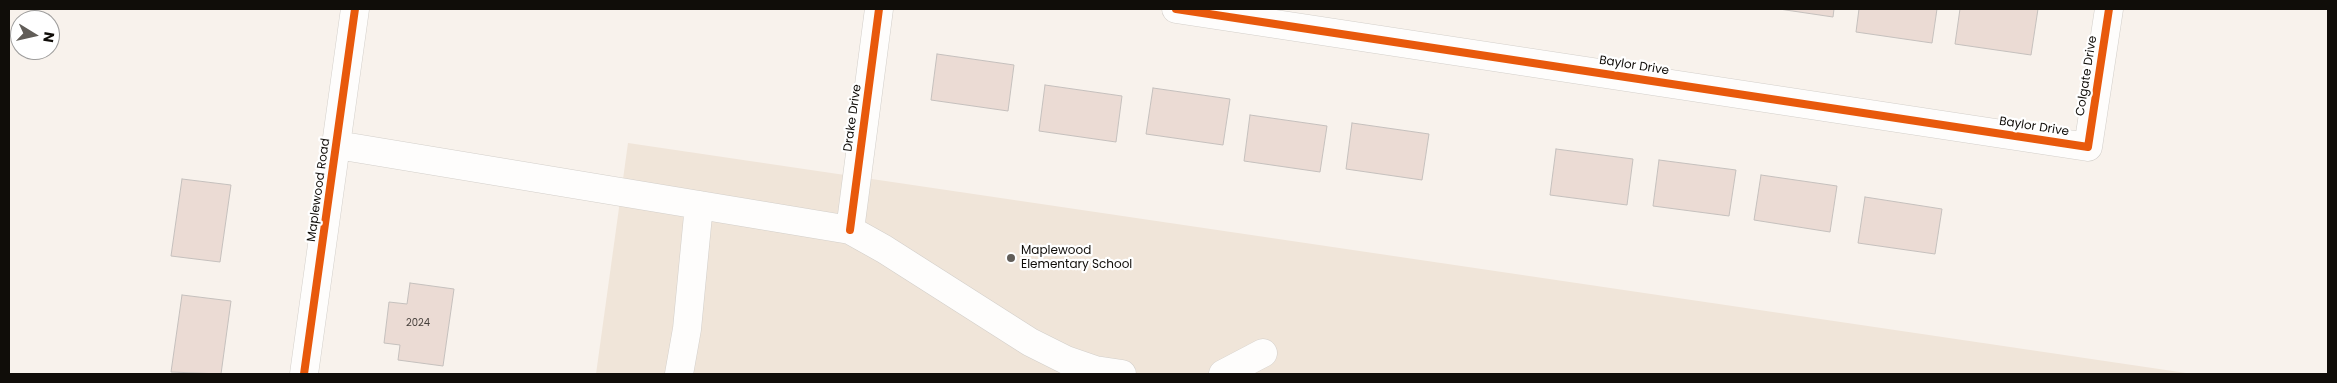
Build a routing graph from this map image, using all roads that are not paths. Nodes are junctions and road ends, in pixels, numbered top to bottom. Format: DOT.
graph roads {
  1 [pos="355,9"];
  2 [pos="879,9"];
  3 [pos="1176,9"];
  4 [pos="2108,9"];
  5 [pos="1271,15"];
  6 [pos="336,145"];
  7 [pos="2088,147"];
  8 [pos="699,205"];
  9 [pos="850,230"];
  10 [pos="1263,353"];
  11 [pos="304,374"];
  12 [pos="682,374"];
  13 [pos="1122,374"];
  14 [pos="1223,374"];
  1 -- 6 [label="street, Maplewood Road"];
  2 -- 9 [label="street, Drake Drive"];
  3 -- 5 [label="street, Baylor Drive"];
  4 -- 7 [label="street, Colgate Drive"];
  5 -- 7 [label="street, Baylor Drive"];
  6 -- 8 [label="street"];
  6 -- 11 [label="street, Maplewood Road"];
  8 -- 9 [label="street"];
  8 -- 12 [label="street"];
  9 -- 13 [label="street"];
  10 -- 14 [label="street"];
}
